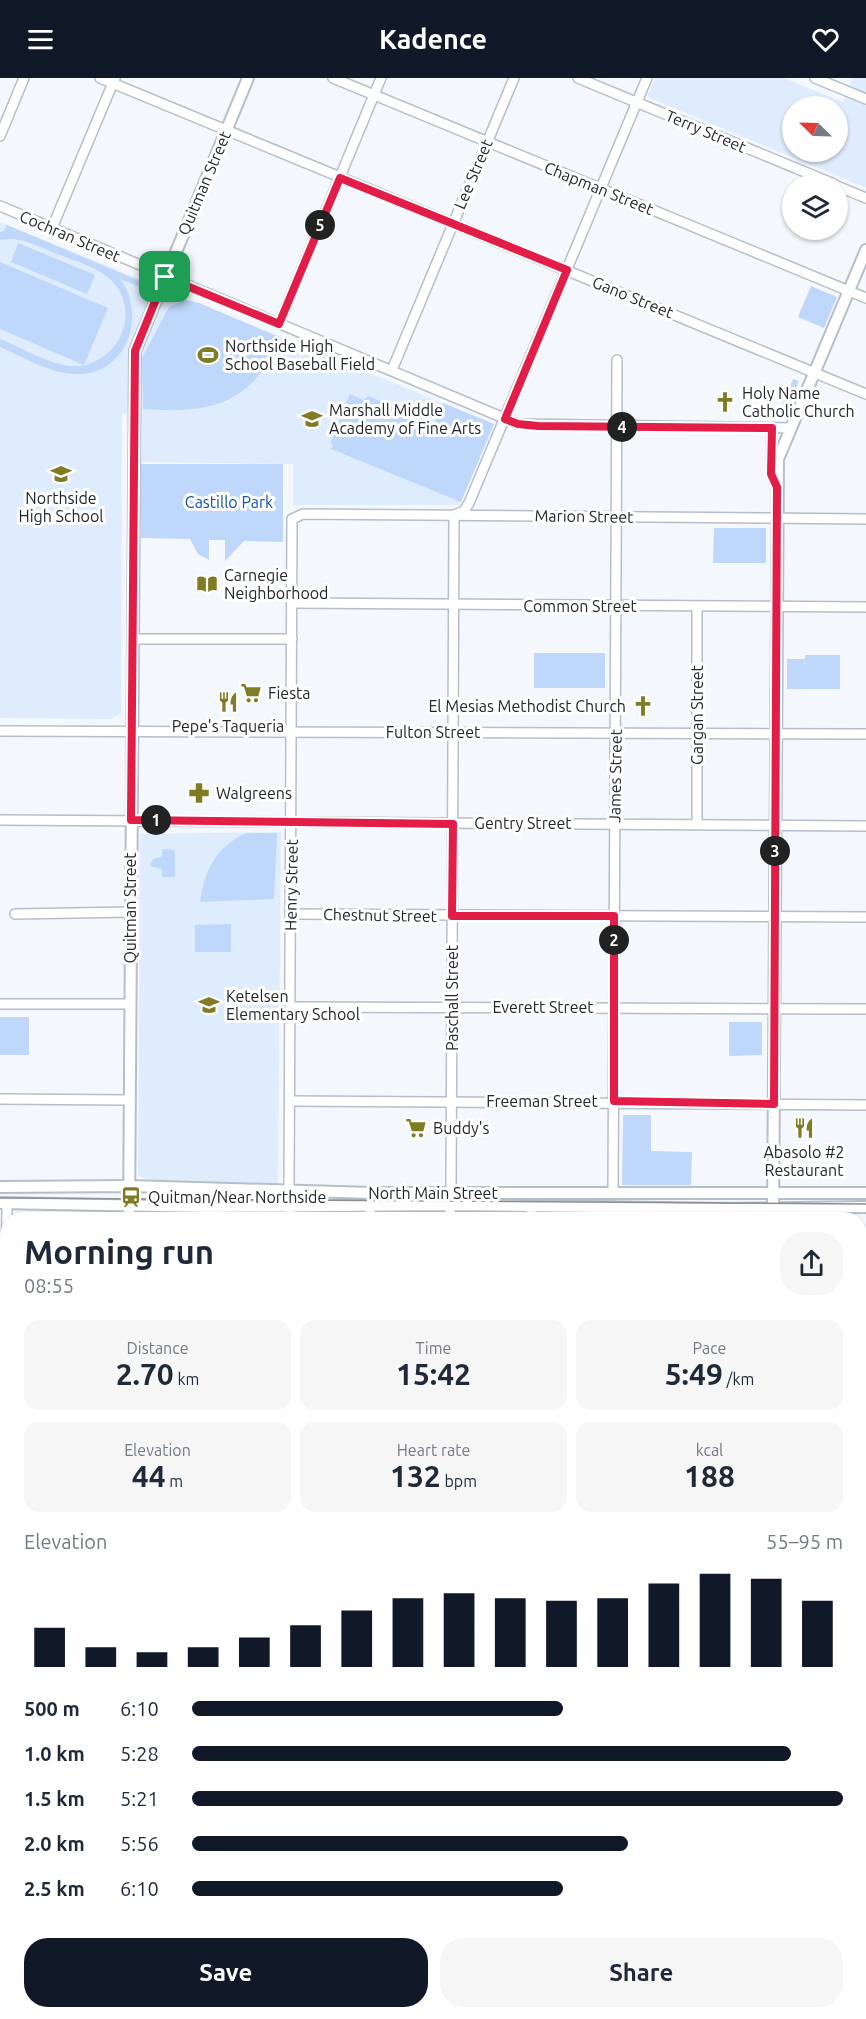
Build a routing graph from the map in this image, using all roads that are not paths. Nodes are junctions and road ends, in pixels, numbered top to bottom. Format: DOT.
graph roads {
  1 [pos="24,78"];
  2 [pos="100,78"];
  3 [pos="248,78"];
  4 [pos="333,78"];
  5 [pos="381,78"];
  6 [pos="514,78"];
  7 [pos="578,78"];
  8 [pos="647,78"];
  9 [pos="815,78"];
  10 [pos="114,80"];
  11 [pos="374,95"];
  12 [pos="866,99"];
  13 [pos="637,102"];
  14 [pos="226,130"];
  15 [pos="0,136"];
  16 [pos="487,142"];
  17 [pos="809,174"];
  18 [pos="340,178"];
  19 [pos="600,188"];
  20 [pos="848,190"];
  21 [pos="866,198"];
  22 [pos="0,206"];
  23 [pos="453,224"];
  24 [pos="52,228"];
  25 [pos="866,250"];
  26 [pos="567,270"];
  27 [pos="165,277"];
  28 [pos="849,291"];
  29 [pos="866,298"];
  30 [pos="279,324"];
  31 [pos="617,360"];
  32 [pos="392,370"];
  33 [pos="815,373"];
  34 [pos="866,394"];
  35 [pos="505,419"];
  36 [pos="616,427"];
  37 [pos="772,428"];
  38 [pos="791,428"];
  39 [pos="777,487"];
  40 [pos="303,514"];
  41 [pos="454,515"];
  42 [pos="616,516"];
  43 [pos="777,517"];
  44 [pos="866,519"];
  45 [pos="293,603"];
  46 [pos="454,606"];
  47 [pos="614,606"];
  48 [pos="697,607"];
  49 [pos="777,607"];
  50 [pos="866,607"];
  51 [pos="132,639"];
  52 [pos="292,639"];
  53 [pos="0,730"];
  54 [pos="454,731"];
  55 [pos="131,732"];
  56 [pos="292,732"];
  57 [pos="616,732"];
  58 [pos="696,733"];
  59 [pos="776,734"];
  60 [pos="866,734"];
  61 [pos="0,820"];
  62 [pos="131,820"];
  63 [pos="292,822"];
  64 [pos="614,823"];
  65 [pos="453,824"];
  66 [pos="697,824"];
  67 [pos="775,826"];
  68 [pos="866,826"];
  69 [pos="130,912"];
  70 [pos="15,914"];
  71 [pos="291,914"];
  72 [pos="452,916"];
  73 [pos="614,916"];
  74 [pos="774,917"];
  75 [pos="866,917"];
  76 [pos="0,1004"];
  77 [pos="130,1004"];
  78 [pos="614,1006"];
  79 [pos="291,1007"];
  80 [pos="452,1007"];
  81 [pos="775,1009"];
  82 [pos="866,1009"];
  83 [pos="0,1100"];
  84 [pos="128,1100"];
  85 [pos="290,1101"];
  86 [pos="451,1101"];
  87 [pos="614,1101"];
  88 [pos="774,1104"];
  89 [pos="866,1105"];
  90 [pos="129,1186"];
  91 [pos="0,1187"];
  92 [pos="289,1191"];
  93 [pos="613,1192"];
  94 [pos="451,1193"];
  95 [pos="773,1193"];
  96 [pos="866,1193"];
  97 [pos="3,1203"];
  98 [pos="370,1205"];
  99 [pos="450,1205"];
  100 [pos="129,1206"];
  101 [pos="290,1206"];
  102 [pos="531,1206"];
  103 [pos="613,1206"];
  104 [pos="692,1207"];
  105 [pos="866,1207"];
  106 [pos="209,1208"];
  107 [pos="129,1212"];
  108 [pos="209,1212"];
  109 [pos="290,1212"];
  110 [pos="370,1212"];
  111 [pos="450,1212"];
  112 [pos="531,1212"];
  113 [pos="613,1212"];
  114 [pos="692,1212"];
  115 [pos="750,1212"];
  116 [pos="773,1212"];
  117 [pos="800,1212"];
  1 -- 15 [label="street"];
  2 -- 10 [label="street, Gano Street"];
  3 -- 14 [label="main road, Quitman Street"];
  4 -- 11 [label="street, Chapman Street"];
  5 -- 11 [label="street"];
  6 -- 16 [label="street, Lee Street"];
  7 -- 13 [label="street, Terry Street"];
  8 -- 13 [label="street"];
  9 -- 12 [label="street"];
  10 -- 14 [label="street, Gano Street"];
  10 -- 24 [label="street"];
  11 -- 16 [label="street, Chapman Street"];
  11 -- 18 [label="street"];
  13 -- 17 [label="street, Terry Street"];
  13 -- 19 [label="street"];
  14 -- 18 [label="street, Gano Street"];
  14 -- 27 [label="main road, Quitman Street"];
  16 -- 19 [label="street, Chapman Street"];
  16 -- 23 [label="street, Lee Street"];
  18 -- 23 [label="street, Gano Street"];
  18 -- 30 [label="street"];
  19 -- 26 [label="street"];
  19 -- 28 [label="street, Chapman Street"];
  20 -- 21 [label="street, Terry Street"];
  22 -- 24 [label="street, Cochran Street"];
  23 -- 26 [label="street, Gano Street"];
  23 -- 32 [label="street, Lee Street"];
  24 -- 27 [label="street, Cochran Street"];
  25 -- 28 [label="main road"];
  26 -- 33 [label="street, Gano Street"];
  26 -- 35 [label="street"];
  27 -- 30 [label="street, Cochran Street"];
  27 -- 51 [label="main road, Quitman Street"];
  28 -- 29 [label="street, Chapman Street"];
  28 -- 33 [label="main road"];
  30 -- 32 [label="street, Cochran Street"];
  31 -- 36 [label="street, James Street"];
  32 -- 35 [label="street, Cochran Street"];
  33 -- 34 [label="street, Gano Street"];
  33 -- 38 [label="main road"];
  35 -- 36 [label="street, Cochran Street"];
  35 -- 41 [label="street"];
  36 -- 37 [label="street, Cochran Street"];
  36 -- 42 [label="street, James Street"];
  37 -- 38 [label="street, Cochran Street"];
  37 -- 39 [label="street"];
  38 -- 39 [label="main road"];
  39 -- 43 [label="main road"];
  40 -- 41 [label="street, Marion Street"];
  40 -- 45 [label="street, Henry Street"];
  41 -- 42 [label="street, Marion Street"];
  41 -- 46 [label="street, Paschall Street"];
  42 -- 43 [label="street, Marion Street"];
  42 -- 47 [label="street, James Street"];
  43 -- 44 [label="street, Marion Street"];
  43 -- 49 [label="main road"];
  45 -- 46 [label="street, Common Street"];
  45 -- 52 [label="street, Henry Street"];
  46 -- 47 [label="street, Common Street"];
  46 -- 54 [label="street, Paschall Street"];
  47 -- 48 [label="street, Common Street"];
  47 -- 57 [label="street, James Street"];
  48 -- 49 [label="street, Common Street"];
  48 -- 58 [label="street, Gargan Street"];
  49 -- 50 [label="street, Common Street"];
  49 -- 59 [label="main road"];
  51 -- 52 [label="street"];
  51 -- 55 [label="main road, Quitman Street"];
  52 -- 56 [label="street, Henry Street"];
  53 -- 55 [label="street, Fulton Street"];
  54 -- 56 [label="street, Fulton Street"];
  54 -- 57 [label="street, Fulton Street"];
  54 -- 65 [label="street, Paschall Street"];
  55 -- 56 [label="street, Fulton Street"];
  55 -- 62 [label="main road, Quitman Street"];
  56 -- 63 [label="street, Henry Street"];
  57 -- 58 [label="street, Fulton Street"];
  57 -- 64 [label="street, James Street"];
  58 -- 59 [label="street, Fulton Street"];
  58 -- 66 [label="street, Gargan Street"];
  59 -- 60 [label="street, Fulton Street"];
  59 -- 67 [label="main road"];
  61 -- 62 [label="street, Gentry Street"];
  62 -- 63 [label="street, Gentry Street"];
  62 -- 69 [label="main road, Quitman Street"];
  63 -- 65 [label="street, Gentry Street"];
  63 -- 71 [label="street, Henry Street"];
  64 -- 65 [label="street, Gentry Street"];
  64 -- 66 [label="street, Gentry Street"];
  64 -- 73 [label="street, James Street"];
  65 -- 72 [label="street, Paschall Street"];
  66 -- 67 [label="street, Gentry Street"];
  67 -- 68 [label="street, Gentry Street"];
  67 -- 74 [label="main road"];
  69 -- 70 [label="street"];
  69 -- 77 [label="main road, Quitman Street"];
  71 -- 72 [label="street, Chestnut Street"];
  71 -- 79 [label="street, Henry Street"];
  72 -- 73 [label="street, Chestnut Street"];
  72 -- 80 [label="street, Paschall Street"];
  73 -- 74 [label="street, Chestnut Street"];
  73 -- 78 [label="street, James Street"];
  74 -- 75 [label="street, Chestnut Street"];
  74 -- 81 [label="main road"];
  76 -- 77 [label="street"];
  77 -- 84 [label="main road, Quitman Street"];
  78 -- 80 [label="street, Everett Street"];
  78 -- 81 [label="street, Everett Street"];
  78 -- 87 [label="street, James Street"];
  79 -- 80 [label="street, Everett Street"];
  79 -- 85 [label="street, Henry Street"];
  80 -- 86 [label="street, Paschall Street"];
  81 -- 82 [label="street, Everett Street"];
  81 -- 88 [label="main road"];
  83 -- 84 [label="street"];
  84 -- 90 [label="main road, Quitman Street"];
  85 -- 86 [label="street, Freeman Street"];
  85 -- 92 [label="street, Henry Street"];
  86 -- 87 [label="street, Freeman Street"];
  86 -- 94 [label="street, Paschall Street"];
  87 -- 88 [label="street, Freeman Street"];
  87 -- 93 [label="street, James Street"];
  88 -- 89 [label="street, Freeman Street"];
  88 -- 95 [label="main road"];
  90 -- 91 [label="main road, North Main Street"];
  90 -- 92 [label="main road, North Main Street"];
  90 -- 100 [label="main road, Quitman Street"];
  92 -- 94 [label="main road, North Main Street"];
  93 -- 94 [label="main road, North Main Street"];
  93 -- 95 [label="main road, North Main Street"];
  95 -- 96 [label="main road, North Main Street"];
  95 -- 116 [label="main road"];
  97 -- 100 [label="main road, North Main Street"];
  98 -- 99 [label="main road, North Main Street"];
  98 -- 101 [label="main road, North Main Street"];
  98 -- 110 [label="street"];
  99 -- 102 [label="main road, North Main Street"];
  99 -- 111 [label="street"];
  100 -- 106 [label="main road, North Main Street"];
  100 -- 107 [label="main road, Quitman Street"];
  101 -- 106 [label="main road, North Main Street"];
  101 -- 109 [label="street"];
  102 -- 103 [label="main road, North Main Street"];
  102 -- 112 [label="street"];
  103 -- 104 [label="main road, North Main Street"];
  103 -- 113 [label="street"];
  104 -- 114 [label="street"];
  104 -- 115 [label="main road, North Main Street"];
  105 -- 117 [label="main road, North Main Street"];
  106 -- 108 [label="street"];
}
